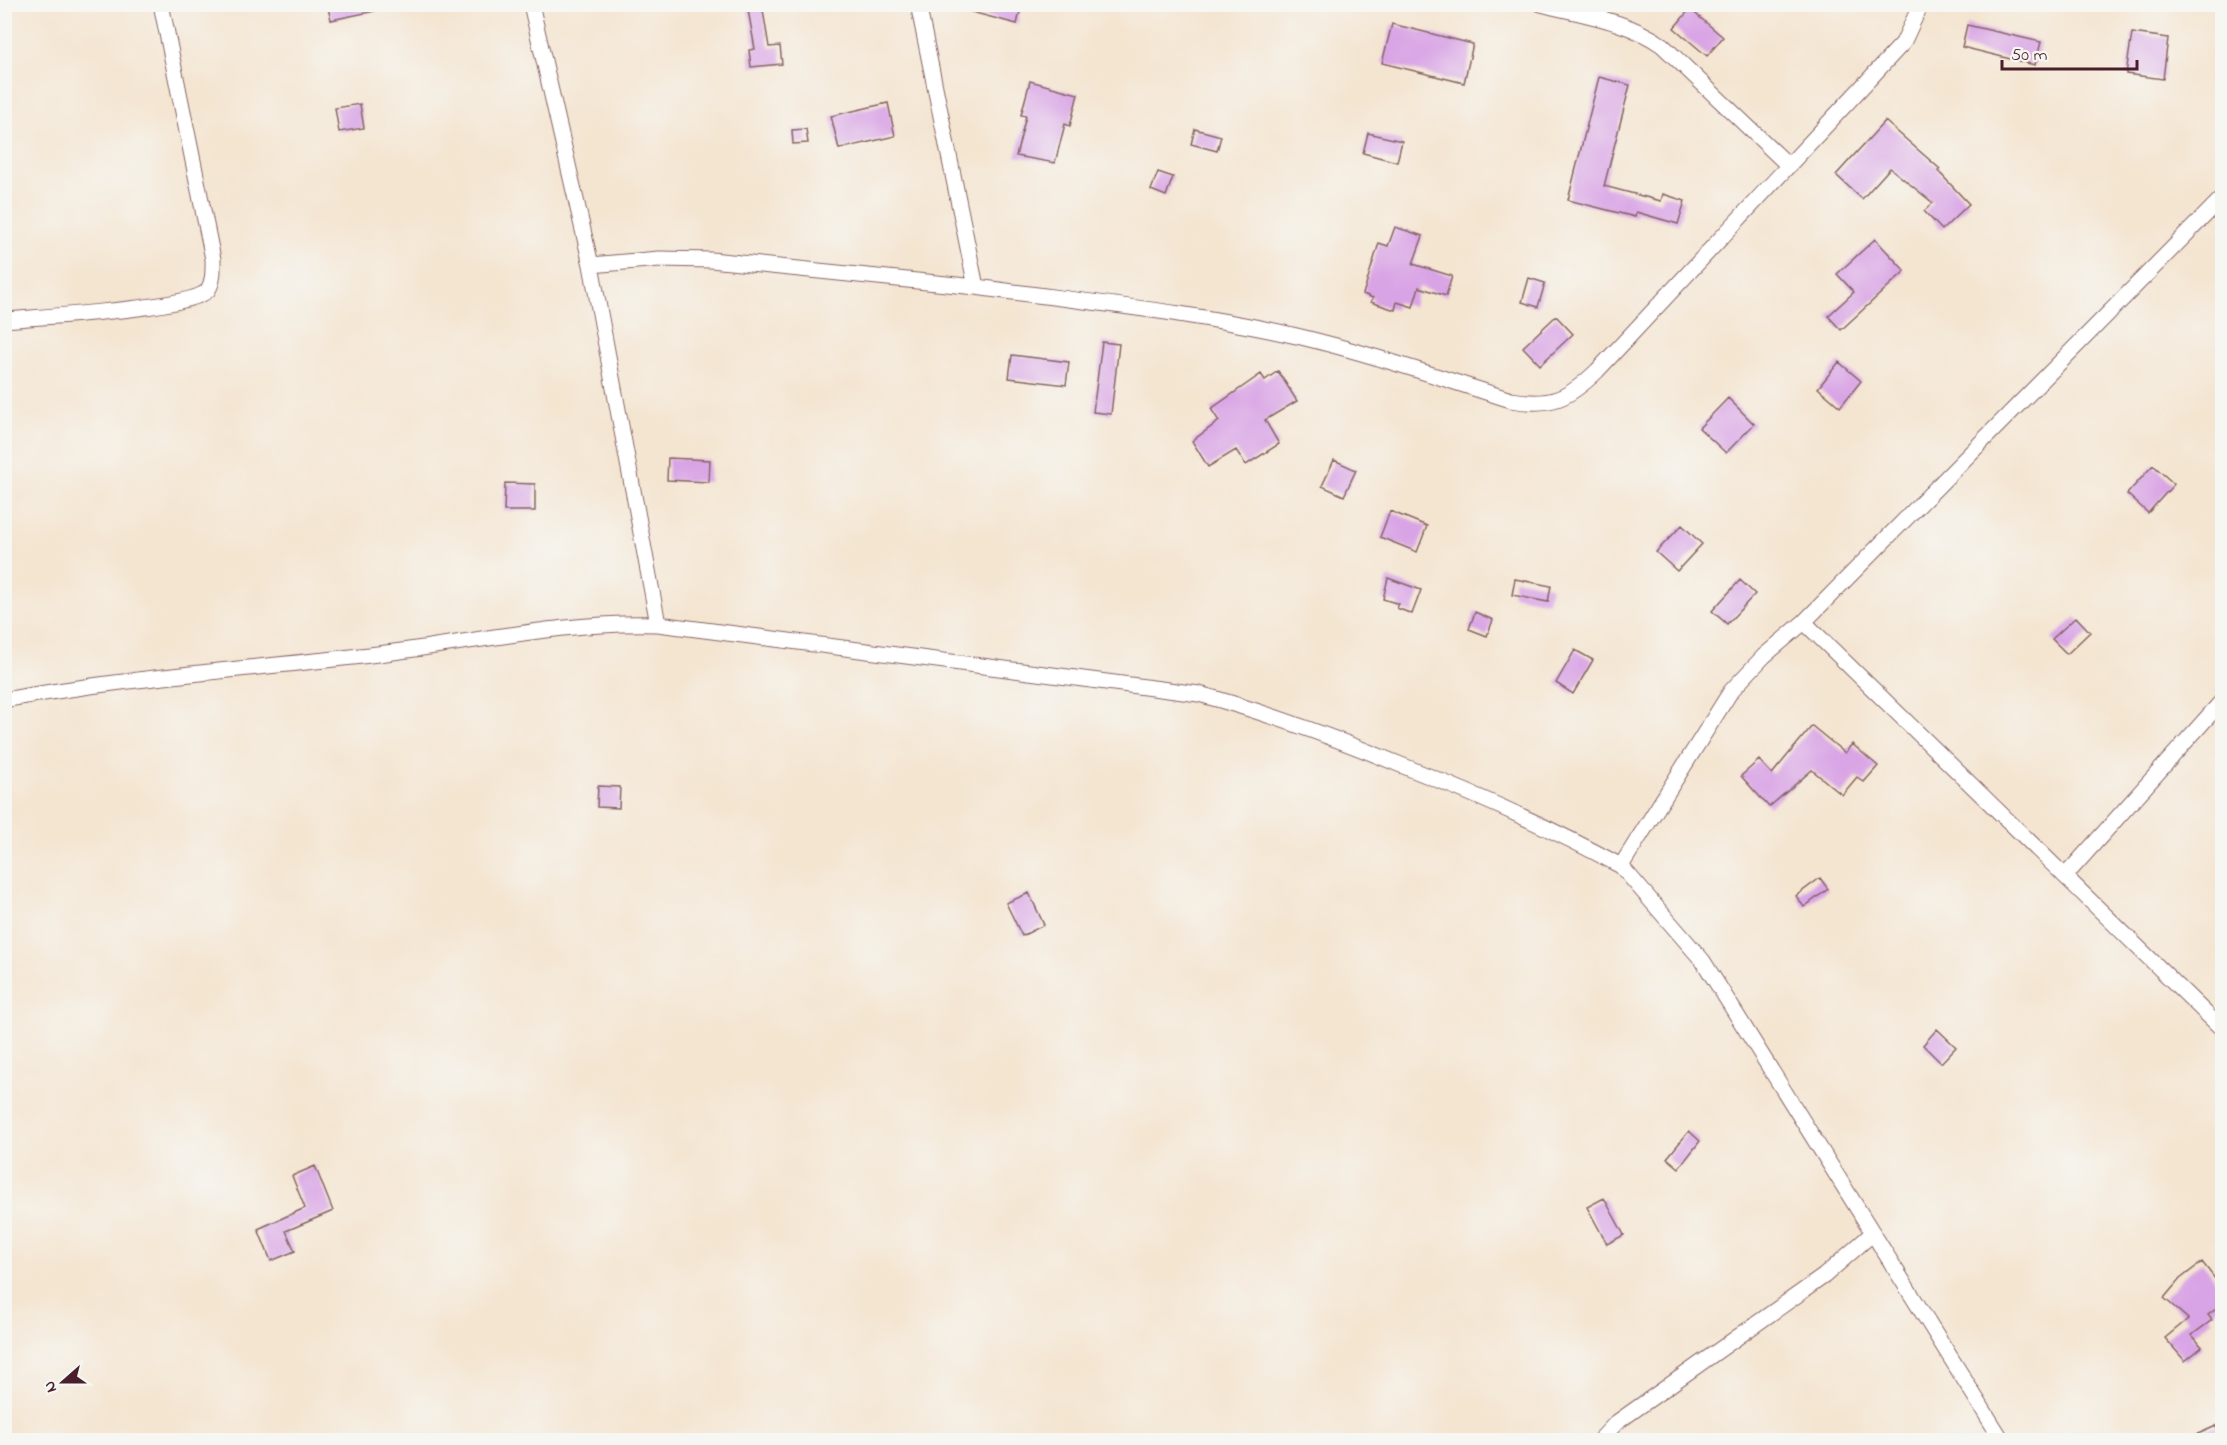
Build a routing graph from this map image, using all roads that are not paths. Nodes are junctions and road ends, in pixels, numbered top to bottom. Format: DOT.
graph roads {
  1 [pos="161,4"];
  2 [pos="531,4"];
  3 [pos="918,4"];
  4 [pos="1541,4"];
  5 [pos="1921,4"];
  6 [pos="1789,166"];
  7 [pos="2223,198"];
  8 [pos="591,265"];
  9 [pos="976,287"];
  10 [pos="4,320"];
  11 [pos="1804,622"];
  12 [pos="658,624"];
  13 [pos="4,700"];
  14 [pos="2223,701"];
  15 [pos="1621,866"];
  16 [pos="2066,875"];
  17 [pos="2223,1029"];
  18 [pos="1873,1233"];
  19 [pos="1600,1440"];
  20 [pos="2002,1440"];
  1 -- 10 [label="street"];
  2 -- 8 [label="street"];
  3 -- 9 [label="street"];
  4 -- 6 [label="street"];
  5 -- 6 [label="street"];
  6 -- 9 [label="street"];
  7 -- 11 [label="street"];
  8 -- 9 [label="street"];
  8 -- 12 [label="street"];
  11 -- 15 [label="street"];
  11 -- 16 [label="street"];
  12 -- 13 [label="street"];
  12 -- 15 [label="street"];
  14 -- 16 [label="street"];
  15 -- 18 [label="street"];
  16 -- 17 [label="street"];
  18 -- 19 [label="street"];
  18 -- 20 [label="street"];
}
